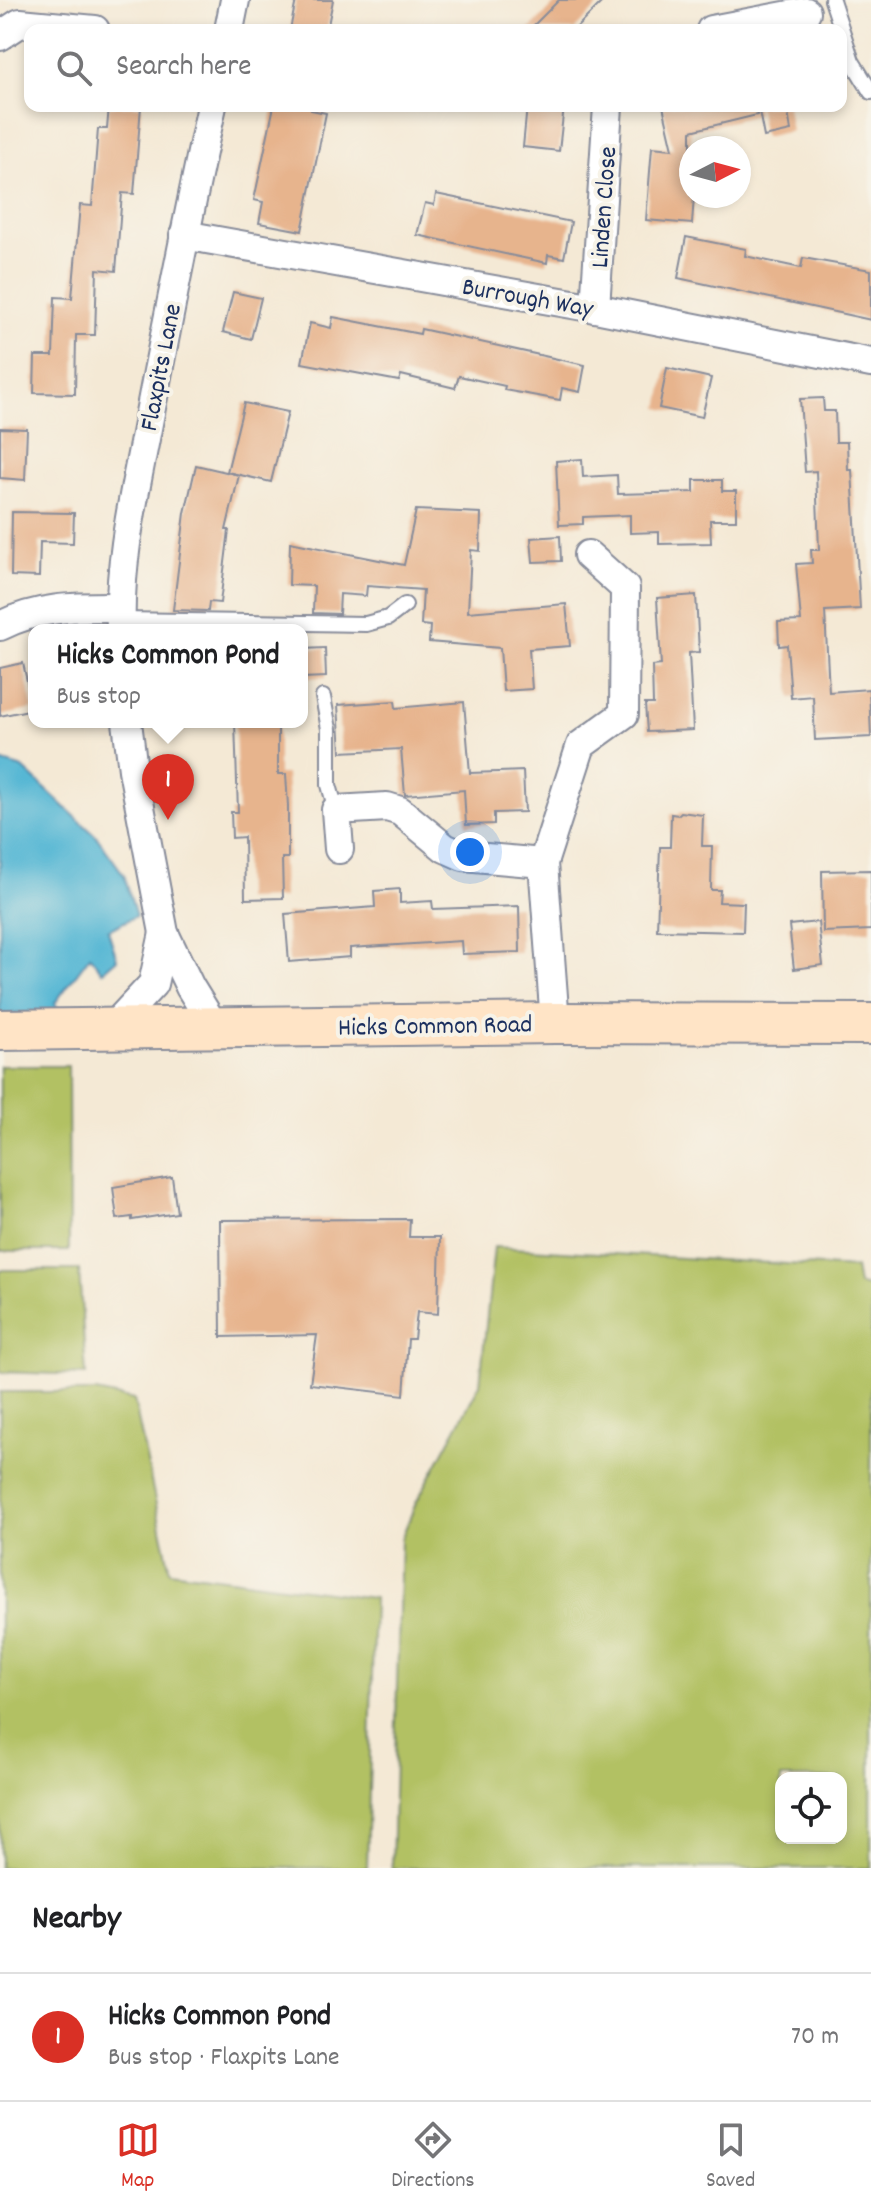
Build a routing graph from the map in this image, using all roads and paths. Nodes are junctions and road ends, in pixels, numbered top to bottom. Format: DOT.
graph roads {
  1 [pos="235,0"];
  2 [pos="824,6"];
  3 [pos="31,24"];
  4 [pos="230,24"];
  5 [pos="739,24"];
  6 [pos="833,24"];
  7 [pos="0,36"];
  8 [pos="847,51"];
  9 [pos="871,92"];
  10 [pos="211,112"];
  11 [pos="608,112"];
  12 [pos="184,235"];
  13 [pos="595,308"];
  14 [pos="871,363"];
  15 [pos="588,555"];
  16 [pos="405,605"];
  17 [pos="120,619"];
  18 [pos="0,626"];
  19 [pos="323,697"];
  20 [pos="128,728"];
  21 [pos="336,810"];
  22 [pos="339,849"];
  23 [pos="543,863"];
  24 [pos="164,933"];
  25 [pos="555,1023"];
  26 [pos="871,1024"];
  27 [pos="214,1026"];
  28 [pos="112,1028"];
  29 [pos="0,1030"];
  1 -- 4 [label="street"];
  2 -- 5 [label="street"];
  2 -- 6 [label="lane"];
  3 -- 7 [label="street"];
  8 -- 9 [label="lane"];
  10 -- 12 [label="street, Flaxpits Lane"];
  11 -- 13 [label="street, Linden Close"];
  12 -- 13 [label="street, Burrough Way"];
  12 -- 17 [label="street, Flaxpits Lane"];
  13 -- 14 [label="street, Burrough Way"];
  15 -- 23 [label="street"];
  16 -- 17 [label="lane"];
  17 -- 18 [label="street"];
  19 -- 21 [label="lane"];
  20 -- 24 [label="street"];
  21 -- 22 [label="street"];
  21 -- 23 [label="street"];
  23 -- 25 [label="street"];
  24 -- 27 [label="street"];
  24 -- 28 [label="street"];
  25 -- 26 [label="street, Hicks Common Road"];
  25 -- 27 [label="street, Hicks Common Road"];
  27 -- 28 [label="street, Hicks Common Road"];
  28 -- 29 [label="street, Hicks Common Road"];
}
